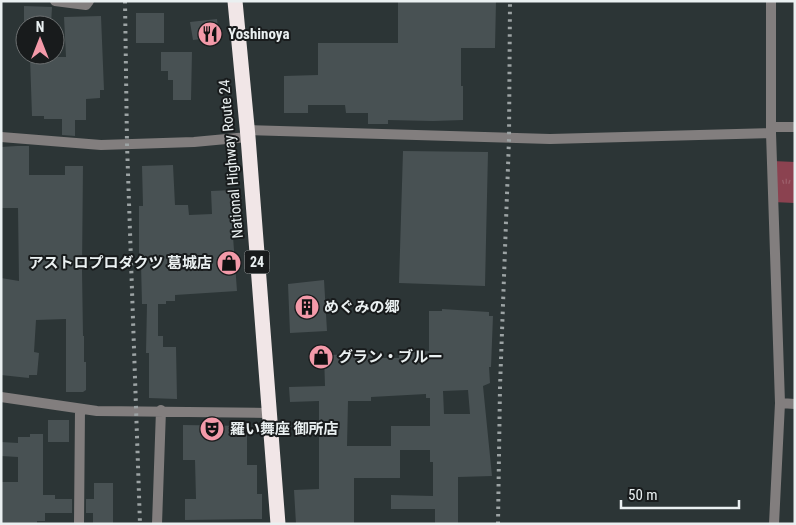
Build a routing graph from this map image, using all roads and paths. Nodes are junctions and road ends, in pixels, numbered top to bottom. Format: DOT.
graph roads {
  1 [pos="55,1"];
  2 [pos="89,1"];
  3 [pos="235,1"];
  4 [pos="771,1"];
  5 [pos="795,127"];
  6 [pos="771,130"];
  7 [pos="248,133"];
  8 [pos="1,137"];
  9 [pos="1,397"];
  10 [pos="780,403"];
  11 [pos="795,404"];
  12 [pos="80,409"];
  13 [pos="161,410"];
  14 [pos="269,413"];
  15 [pos="79,524"];
  16 [pos="157,524"];
  17 [pos="278,524"];
  18 [pos="774,524"];
  1 -- 2 [label="street"];
  3 -- 7 [label="highway, National Highway Route 24 / 24"];
  4 -- 6 [label="street"];
  5 -- 6 [label="street"];
  6 -- 7 [label="street"];
  6 -- 10 [label="street"];
  7 -- 8 [label="street"];
  7 -- 14 [label="highway, National Highway Route 24 / 24"];
  9 -- 12 [label="street"];
  10 -- 11 [label="street"];
  10 -- 18 [label="street"];
  12 -- 13 [label="street"];
  12 -- 15 [label="street"];
  13 -- 14 [label="street"];
  13 -- 16 [label="street"];
  14 -- 17 [label="highway, National Highway Route 24 / 24"];
}
